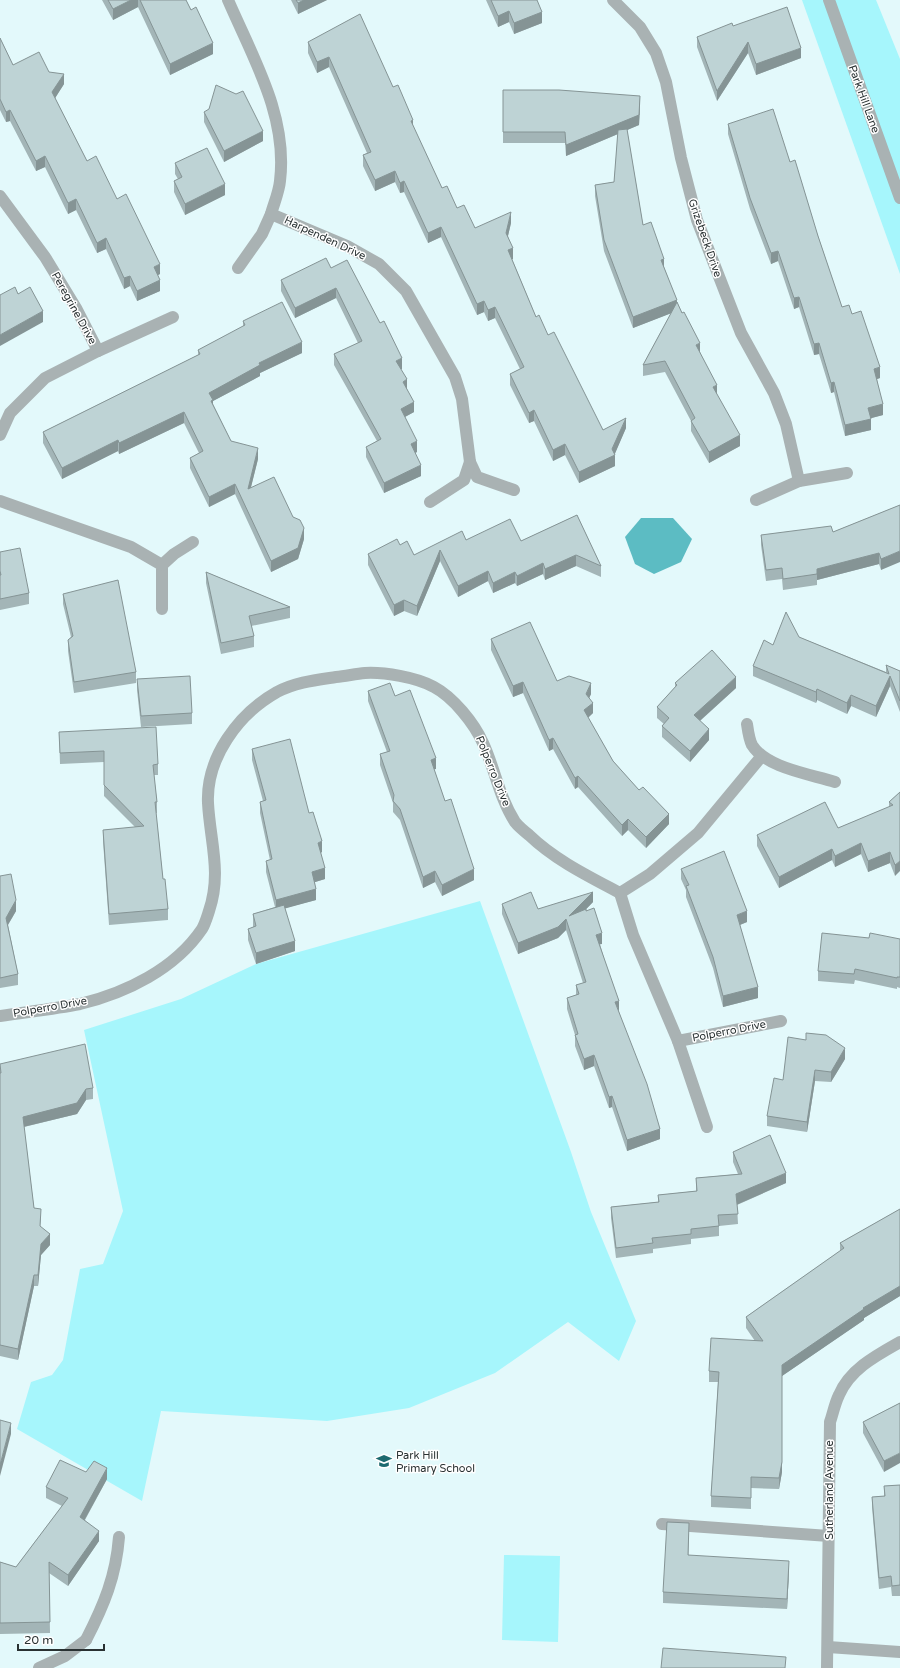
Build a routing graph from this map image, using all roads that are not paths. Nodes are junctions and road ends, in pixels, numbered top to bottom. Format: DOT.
graph roads {
  1 [pos="228,0"];
  2 [pos="613,0"];
  3 [pos="829,0"];
  4 [pos="0,196"];
  5 [pos="900,198"];
  6 [pos="271,214"];
  7 [pos="238,268"];
  8 [pos="173,317"];
  9 [pos="98,351"];
  10 [pos="0,435"];
  11 [pos="470,462"];
  12 [pos="847,473"];
  13 [pos="799,481"];
  14 [pos="514,490"];
  15 [pos="756,500"];
  16 [pos="0,501"];
  17 [pos="430,502"];
  18 [pos="193,542"];
  19 [pos="162,565"];
  20 [pos="162,609"];
  21 [pos="747,724"];
  22 [pos="761,757"];
  23 [pos="835,782"];
  24 [pos="620,893"];
  25 [pos="0,1016"];
  26 [pos="781,1021"];
  27 [pos="678,1041"];
  28 [pos="707,1127"];
  29 [pos="900,1342"];
  30 [pos="662,1524"];
  31 [pos="829,1536"];
  32 [pos="120,1537"];
  33 [pos="828,1648"];
  34 [pos="900,1652"];
  35 [pos="39,1668"];
  36 [pos="827,1668"];
  1 -- 6 [label="street, Harpenden Drive"];
  2 -- 13 [label="street, Grizebeck Drive"];
  3 -- 5 [label="street, Park Hill Lane"];
  4 -- 9 [label="street, Peregrine Drive"];
  6 -- 7 [label="street"];
  6 -- 11 [label="street, Harpenden Drive"];
  8 -- 9 [label="street"];
  9 -- 10 [label="street, Peregrine Drive"];
  11 -- 14 [label="street, Harpenden Drive"];
  11 -- 17 [label="street, Harpenden Drive"];
  12 -- 13 [label="street"];
  13 -- 15 [label="street"];
  16 -- 19 [label="street"];
  18 -- 19 [label="street"];
  19 -- 20 [label="street"];
  21 -- 22 [label="street"];
  22 -- 23 [label="street"];
  22 -- 24 [label="street"];
  24 -- 25 [label="street, Polperro Drive"];
  24 -- 27 [label="street, Polperro Drive"];
  26 -- 27 [label="street, Polperro Drive"];
  27 -- 28 [label="street, Polperro Drive"];
  29 -- 31 [label="street, Sutherland Avenue"];
  30 -- 31 [label="street"];
  31 -- 33 [label="street, Sutherland Avenue"];
  32 -- 35 [label="street"];
  33 -- 34 [label="street"];
  33 -- 36 [label="street, Sutherland Avenue"];
}
